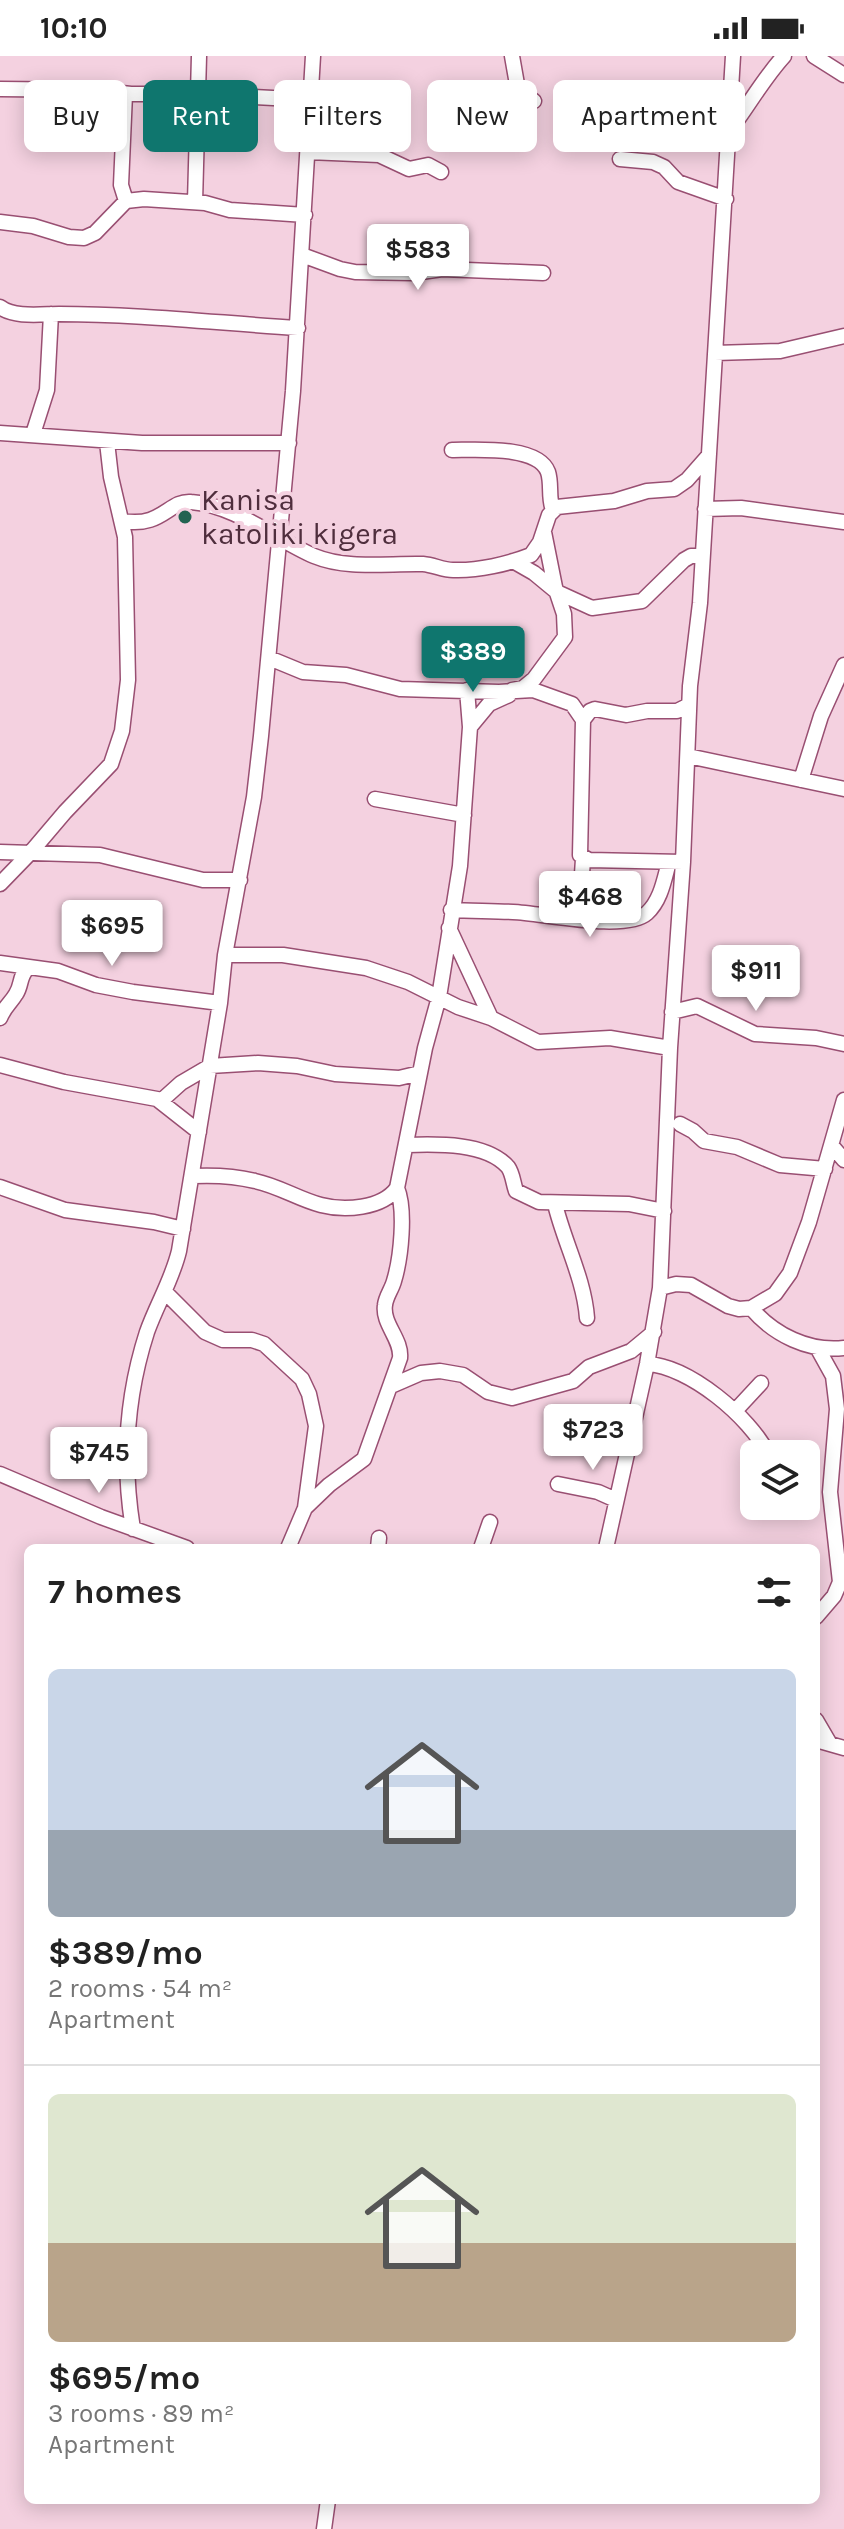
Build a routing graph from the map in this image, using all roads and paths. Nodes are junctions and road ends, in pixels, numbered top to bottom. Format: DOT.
graph roads {
  1 [pos="199,56"];
  2 [pos="313,56"];
  3 [pos="512,56"];
  4 [pos="733,56"];
  5 [pos="784,56"];
  6 [pos="814,56"];
  7 [pos="844,75"];
  8 [pos="198,80"];
  9 [pos="312,80"];
  10 [pos="516,80"];
  11 [pos="732,80"];
  12 [pos="0,89"];
  13 [pos="24,89"];
  14 [pos="745,111"];
  15 [pos="122,152"];
  16 [pos="196,152"];
  17 [pos="308,152"];
  18 [pos="729,152"];
  19 [pos="620,159"];
  20 [pos="441,172"];
  21 [pos="726,199"];
  22 [pos="126,201"];
  23 [pos="195,202"];
  24 [pos="305,215"];
  25 [pos="0,222"];
  26 [pos="302,255"];
  27 [pos="543,273"];
  28 [pos="2,310"];
  29 [pos="51,314"];
  30 [pos="298,328"];
  31 [pos="844,336"];
  32 [pos="715,353"];
  33 [pos="0,433"];
  34 [pos="33,434"];
  35 [pos="107,442"];
  36 [pos="289,443"];
  37 [pos="452,450"];
  38 [pos="709,455"];
  39 [pos="705,509"];
  40 [pos="553,510"];
  41 [pos="123,521"];
  42 [pos="844,522"];
  43 [pos="544,532"];
  44 [pos="280,538"];
  45 [pos="701,556"];
  46 [pos="513,561"];
  47 [pos="557,592"];
  48 [pos="269,658"];
  49 [pos="844,665"];
  50 [pos="467,690"];
  51 [pos="512,690"];
  52 [pos="689,705"];
  53 [pos="583,720"];
  54 [pos="470,727"];
  55 [pos="688,756"];
  56 [pos="801,780"];
  57 [pos="844,789"];
  58 [pos="375,799"];
  59 [pos="464,815"];
  60 [pos="0,852"];
  61 [pos="31,852"];
  62 [pos="583,859"];
  63 [pos="676,862"];
  64 [pos="240,880"];
  65 [pos="0,884"];
  66 [pos="451,910"];
  67 [pos="579,919"];
  68 [pos="449,928"];
  69 [pos="225,955"];
  70 [pos="0,963"];
  71 [pos="28,968"];
  72 [pos="439,997"];
  73 [pos="220,1003"];
  74 [pos="672,1012"];
  75 [pos="0,1018"];
  76 [pos="491,1018"];
  77 [pos="844,1044"];
  78 [pos="670,1048"];
  79 [pos="0,1065"];
  80 [pos="210,1066"];
  81 [pos="420,1073"];
  82 [pos="844,1100"];
  83 [pos="161,1101"];
  84 [pos="680,1124"];
  85 [pos="199,1132"];
  86 [pos="406,1145"];
  87 [pos="832,1146"];
  88 [pos="844,1160"];
  89 [pos="825,1169"];
  90 [pos="193,1176"];
  91 [pos="0,1187"];
  92 [pos="397,1188"];
  93 [pos="555,1204"];
  94 [pos="664,1211"];
  95 [pos="183,1229"];
  96 [pos="660,1288"];
  97 [pos="165,1292"];
  98 [pos="751,1308"];
  99 [pos="587,1318"];
  100 [pos="654,1332"];
  101 [pos="844,1348"];
  102 [pos="818,1349"];
  103 [pos="647,1364"];
  104 [pos="761,1383"];
  105 [pos="391,1386"];
  106 [pos="735,1411"];
  107 [pos="839,1437"];
  108 [pos="759,1440"];
  109 [pos="0,1474"];
  110 [pos="558,1484"];
  111 [pos="616,1500"];
  112 [pos="305,1508"];
  113 [pos="490,1522"];
  114 [pos="133,1529"];
  115 [pos="176,1544"];
  116 [pos="290,1544"];
  117 [pos="482,1544"];
  118 [pos="607,1544"];
  119 [pos="820,1612"];
  120 [pos="327,2504"];
  121 [pos="324,2529"];
  1 -- 8 [label="street"];
  2 -- 9 [label="street"];
  3 -- 10 [label="street"];
  4 -- 11 [label="street"];
  5 -- 14 [label="street"];
  6 -- 7 [label="street"];
  12 -- 13 [label="street"];
  15 -- 22 [label="street"];
  16 -- 23 [label="street"];
  17 -- 20 [label="street"];
  17 -- 24 [label="street"];
  18 -- 21 [label="street"];
  19 -- 21 [label="street"];
  21 -- 32 [label="street"];
  22 -- 23 [label="street"];
  22 -- 25 [label="street"];
  23 -- 24 [label="street"];
  24 -- 26 [label="street"];
  26 -- 27 [label="street"];
  26 -- 30 [label="street"];
  28 -- 29 [label="street"];
  29 -- 30 [label="street"];
  29 -- 34 [label="street"];
  30 -- 36 [label="street"];
  31 -- 32 [label="street"];
  32 -- 38 [label="street"];
  33 -- 34 [label="street"];
  34 -- 35 [label="street"];
  35 -- 36 [label="street"];
  35 -- 41 [label="street"];
  36 -- 44 [label="street"];
  37 -- 40 [label="street"];
  38 -- 39 [label="street"];
  38 -- 40 [label="street"];
  39 -- 42 [label="street"];
  39 -- 45 [label="street"];
  40 -- 43 [label="street"];
  41 -- 44 [label="street"];
  41 -- 61 [label="street"];
  43 -- 46 [label="street"];
  43 -- 47 [label="street"];
  44 -- 46 [label="street"];
  44 -- 48 [label="street"];
  45 -- 47 [label="street"];
  45 -- 52 [label="street"];
  46 -- 47 [label="street"];
  47 -- 51 [label="street"];
  48 -- 50 [label="street"];
  48 -- 64 [label="street"];
  49 -- 56 [label="street"];
  50 -- 51 [label="street"];
  50 -- 54 [label="street"];
  51 -- 53 [label="street"];
  51 -- 54 [label="street"];
  52 -- 53 [label="street"];
  52 -- 55 [label="street"];
  53 -- 62 [label="street"];
  54 -- 59 [label="street"];
  55 -- 56 [label="street"];
  55 -- 63 [label="street"];
  56 -- 57 [label="street"];
  58 -- 59 [label="street"];
  59 -- 66 [label="street"];
  60 -- 61 [label="street"];
  61 -- 64 [label="street"];
  61 -- 65 [label="street"];
  62 -- 63 [label="street"];
  62 -- 67 [label="street"];
  63 -- 67 [label="street"];
  63 -- 74 [label="street"];
  64 -- 69 [label="street"];
  66 -- 67 [label="street"];
  66 -- 68 [label="street"];
  68 -- 72 [label="street"];
  68 -- 76 [label="street"];
  69 -- 72 [label="street"];
  69 -- 73 [label="street"];
  70 -- 71 [label="street"];
  71 -- 73 [label="street"];
  71 -- 75 [label="street"];
  72 -- 76 [label="street"];
  72 -- 81 [label="street"];
  73 -- 80 [label="street"];
  74 -- 77 [label="street"];
  74 -- 78 [label="street"];
  76 -- 78 [label="street"];
  78 -- 94 [label="street"];
  79 -- 83 [label="street"];
  80 -- 81 [label="street"];
  80 -- 83 [label="street"];
  80 -- 85 [label="street"];
  81 -- 86 [label="street"];
  82 -- 87 [label="street"];
  83 -- 85 [label="street"];
  84 -- 89 [label="street"];
  85 -- 90 [label="street"];
  86 -- 92 [label="street"];
  86 -- 93 [label="street"];
  87 -- 88 [label="street"];
  87 -- 89 [label="street"];
  89 -- 98 [label="street"];
  90 -- 92 [label="street"];
  90 -- 95 [label="street"];
  91 -- 95 [label="street"];
  92 -- 105 [label="street"];
  93 -- 94 [label="street"];
  93 -- 99 [label="street"];
  94 -- 96 [label="street"];
  95 -- 97 [label="street"];
  96 -- 98 [label="street"];
  96 -- 100 [label="street"];
  97 -- 112 [label="street"];
  97 -- 114 [label="street"];
  98 -- 102 [label="street"];
  100 -- 103 [label="street"];
  100 -- 105 [label="street"];
  101 -- 102 [label="street"];
  102 -- 107 [label="street"];
  103 -- 106 [label="street"];
  103 -- 111 [label="street"];
  104 -- 106 [label="street"];
  105 -- 112 [label="street"];
  106 -- 108 [label="street"];
  107 -- 119 [label="street"];
  109 -- 114 [label="street"];
  110 -- 111 [label="street"];
  111 -- 118 [label="street"];
  112 -- 116 [label="street"];
  113 -- 117 [label="street"];
  114 -- 115 [label="street"];
  120 -- 121 [label="street"];
}
